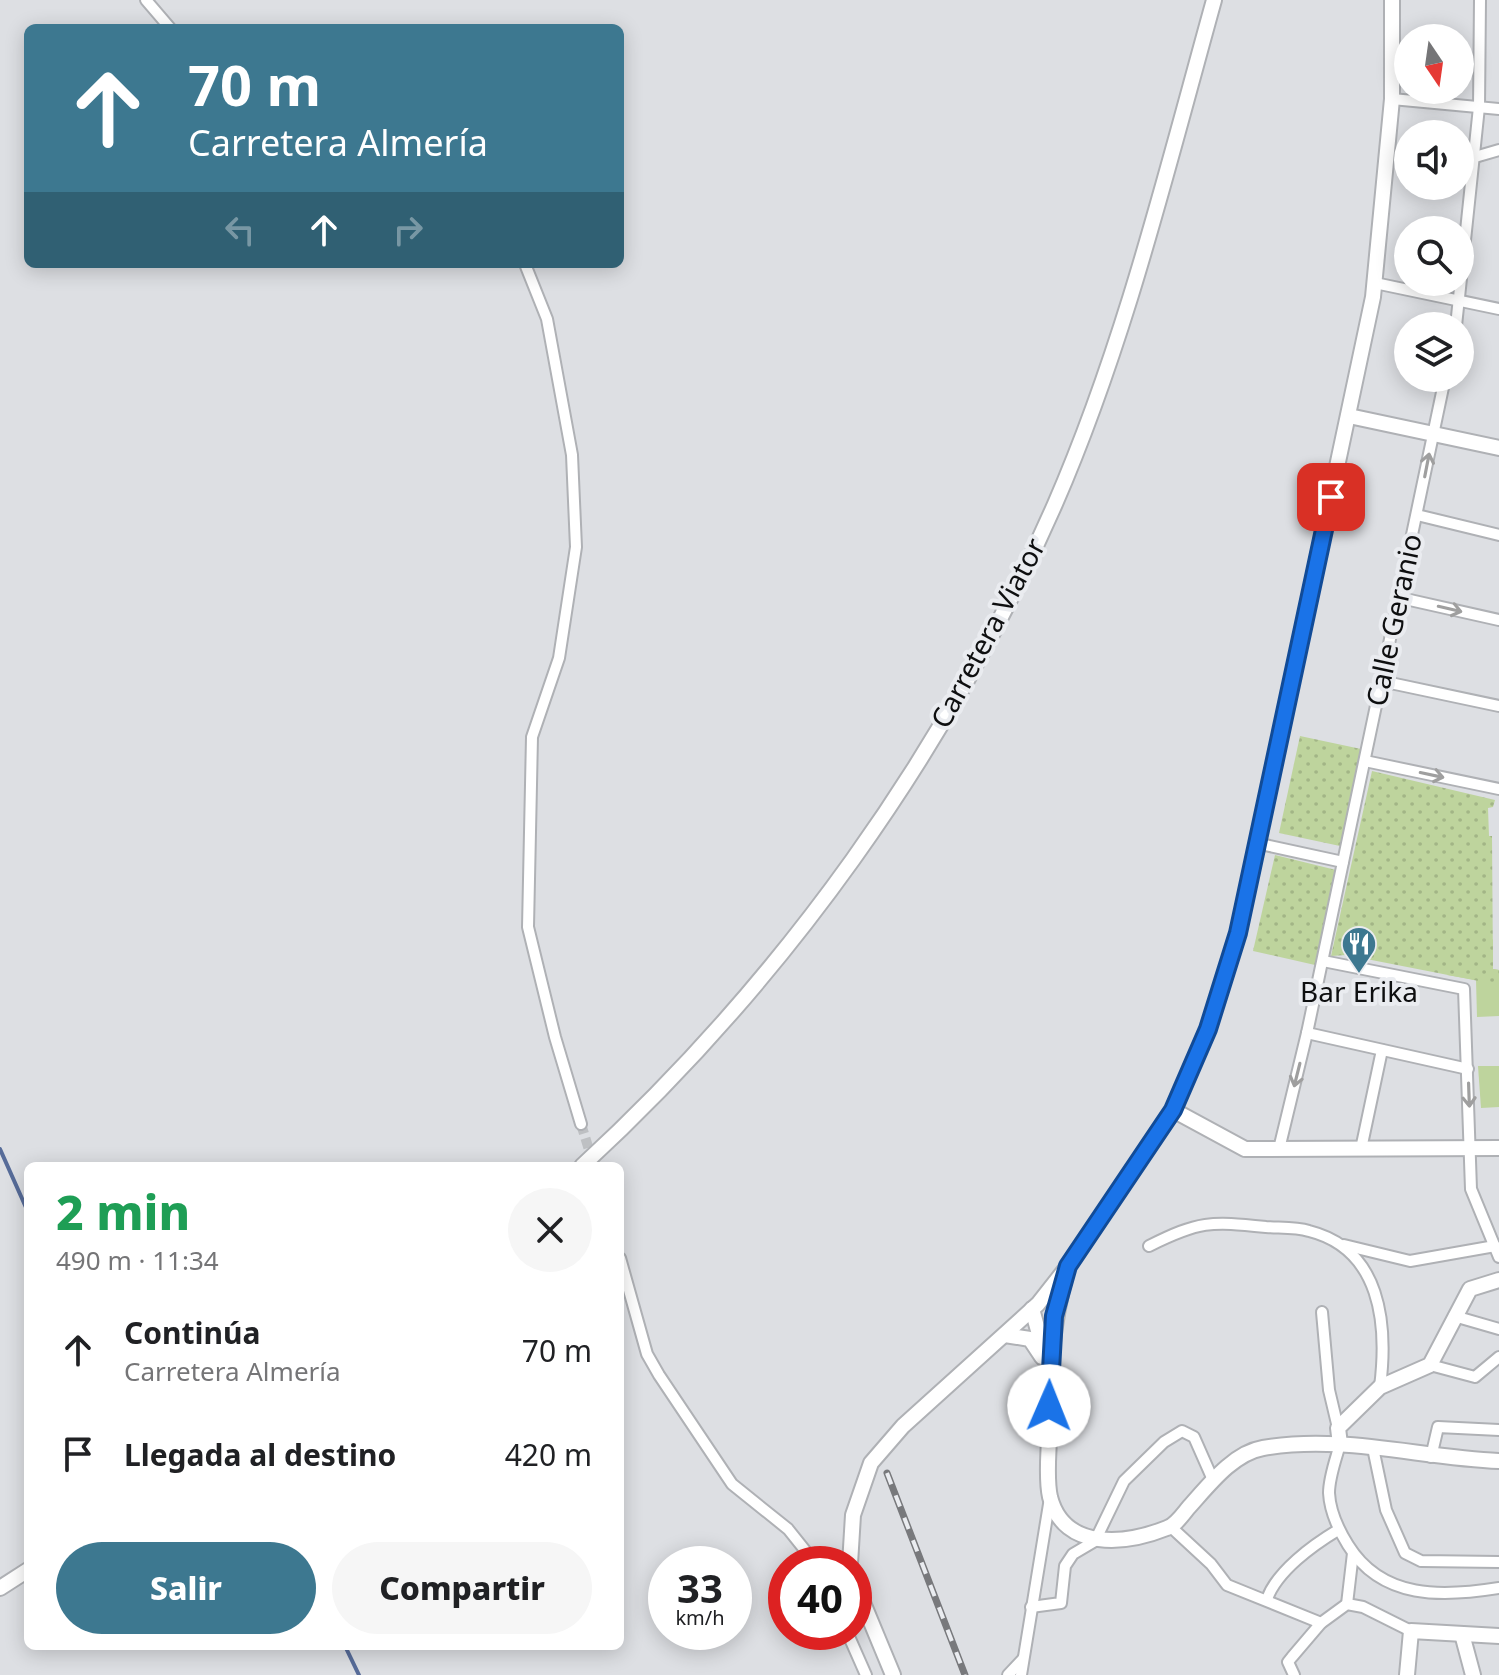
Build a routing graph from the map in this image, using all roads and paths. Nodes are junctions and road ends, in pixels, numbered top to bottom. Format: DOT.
graph roads {
  1 [pos="146,0"];
  2 [pos="1214,0"];
  3 [pos="1392,0"];
  4 [pos="1480,0"];
  5 [pos="167,24"];
  6 [pos="1392,99"];
  7 [pos="1479,107"];
  8 [pos="1499,109"];
  9 [pos="1499,150"];
  10 [pos="1475,157"];
  11 [pos="527,268"];
  12 [pos="1375,283"];
  13 [pos="1461,301"];
  14 [pos="1499,309"];
  15 [pos="1459,312"];
  16 [pos="1442,392"];
  17 [pos="1349,416"];
  18 [pos="1434,434"];
  19 [pos="1499,448"];
  20 [pos="1417,515"];
  21 [pos="1499,535"];
  22 [pos="1401,598"];
  23 [pos="1499,620"];
  24 [pos="1381,681"];
  25 [pos="1499,706"];
  26 [pos="1365,761"];
  27 [pos="1499,789"];
  28 [pos="1256,843"];
  29 [pos="1343,862"];
  30 [pos="1323,961"];
  31 [pos="1307,1033"];
  32 [pos="1382,1050"];
  33 [pos="1468,1069"];
  34 [pos="1173,1110"];
  35 [pos="581,1124"];
  36 [pos="1472,1148"];
  37 [pos="1499,1148"];
  38 [pos="1279,1149"];
  39 [pos="1361,1149"];
  40 [pos="586,1162"];
  41 [pos="1343,1244"];
  42 [pos="1149,1246"];
  43 [pos="1495,1246"];
  44 [pos="1499,1257"];
  45 [pos="1068,1266"];
  46 [pos="624,1272"];
  47 [pos="1499,1280"];
  48 [pos="1035,1307"];
  49 [pos="1322,1312"];
  50 [pos="1454,1316"];
  51 [pos="1499,1329"];
  52 [pos="1005,1335"];
  53 [pos="1053,1336"];
  54 [pos="1499,1357"];
  55 [pos="1430,1365"];
  56 [pos="1049,1376"];
  57 [pos="1380,1387"];
  58 [pos="1338,1428"];
  59 [pos="1499,1430"];
  60 [pos="1340,1444"];
  61 [pos="1373,1448"];
  62 [pos="1431,1457"];
  63 [pos="1499,1461"];
  64 [pos="1213,1480"];
  65 [pos="1050,1496"];
  66 [pos="1171,1527"];
  67 [pos="1338,1530"];
  68 [pos="1095,1541"];
  69 [pos="802,1546"];
  70 [pos="851,1546"];
  71 [pos="1353,1553"];
  72 [pos="1499,1562"];
  73 [pos="24,1573"];
  74 [pos="0,1588"];
  75 [pos="1499,1588"];
  76 [pos="1267,1599"];
  77 [pos="1347,1604"];
  78 [pos="1031,1607"];
  79 [pos="1321,1623"];
  80 [pos="872,1624"];
  81 [pos="1411,1631"];
  82 [pos="1462,1634"];
  83 [pos="1499,1636"];
  84 [pos="855,1650"];
  85 [pos="1024,1658"];
  86 [pos="866,1675"];
  87 [pos="893,1675"];
  88 [pos="1008,1675"];
  89 [pos="1021,1675"];
  90 [pos="1294,1675"];
  91 [pos="1407,1675"];
  92 [pos="1473,1675"];
  1 -- 5 [label="street"];
  2 -- 40 [label="main road, Carretera Viator"];
  3 -- 6 [label="main road"];
  4 -- 7 [label="street"];
  6 -- 7 [label="street"];
  6 -- 12 [label="main road"];
  7 -- 8 [label="street"];
  7 -- 10 [label="street"];
  9 -- 10 [label="street"];
  10 -- 13 [label="street"];
  11 -- 35 [label="street"];
  12 -- 13 [label="street"];
  12 -- 17 [label="main road"];
  13 -- 14 [label="street"];
  13 -- 15 [label="street"];
  16 -- 18 [label="street, Calle Geranio"];
  17 -- 18 [label="main road"];
  17 -- 28 [label="main road"];
  18 -- 19 [label="main road"];
  20 -- 18 [label="street, Calle Geranio, one-way"];
  20 -- 21 [label="street"];
  20 -- 22 [label="street, Calle Geranio"];
  22 -- 23 [label="street, one-way"];
  22 -- 24 [label="street, Calle Geranio"];
  24 -- 25 [label="street"];
  24 -- 26 [label="street, Calle Geranio"];
  26 -- 27 [label="street, one-way"];
  26 -- 29 [label="street, Calle Geranio"];
  28 -- 29 [label="street"];
  28 -- 34 [label="main road"];
  29 -- 30 [label="street, Calle Geranio"];
  30 -- 31 [label="street, Calle Geranio"];
  30 -- 33 [label="street"];
  31 -- 32 [label="street"];
  31 -- 38 [label="street, Calle Geranio, one-way"];
  32 -- 33 [label="street"];
  32 -- 39 [label="street"];
  33 -- 36 [label="street, one-way"];
  34 -- 38 [label="main road"];
  34 -- 45 [label="main road"];
  36 -- 37 [label="main road"];
  36 -- 39 [label="main road"];
  36 -- 43 [label="street"];
  38 -- 39 [label="main road"];
  41 -- 42 [label="street"];
  41 -- 43 [label="street"];
  41 -- 57 [label="street"];
  43 -- 44 [label="street"];
  45 -- 48 [label="main road"];
  45 -- 53 [label="main road"];
  46 -- 69 [label="street"];
  47 -- 50 [label="main road"];
  48 -- 52 [label="main road"];
  48 -- 53 [label="main road"];
  48 -- 56 [label="main road"];
  49 -- 58 [label="street"];
  50 -- 51 [label="street"];
  50 -- 55 [label="main road"];
  52 -- 56 [label="main road"];
  52 -- 70 [label="main road"];
  53 -- 56 [label="main road"];
  54 -- 55 [label="street"];
  55 -- 57 [label="main road"];
  56 -- 65 [label="main road"];
  57 -- 58 [label="main road"];
  58 -- 60 [label="main road"];
  59 -- 62 [label="street"];
  60 -- 61 [label="main road"];
  60 -- 64 [label="main road"];
  60 -- 67 [label="street"];
  61 -- 62 [label="main road"];
  61 -- 72 [label="street"];
  62 -- 63 [label="main road"];
  64 -- 66 [label="main road"];
  64 -- 68 [label="street"];
  65 -- 68 [label="main road"];
  65 -- 78 [label="street"];
  66 -- 68 [label="main road"];
  66 -- 76 [label="street"];
  67 -- 71 [label="street"];
  67 -- 76 [label="street"];
  68 -- 78 [label="street"];
  71 -- 75 [label="street"];
  71 -- 77 [label="street"];
  73 -- 74 [label="main road"];
  76 -- 79 [label="street"];
  77 -- 79 [label="street"];
  77 -- 81 [label="street"];
  78 -- 85 [label="street"];
  79 -- 90 [label="street"];
  80 -- 87 [label="main road"];
  81 -- 82 [label="main road"];
  81 -- 91 [label="main road"];
  82 -- 83 [label="main road"];
  82 -- 92 [label="main road"];
  84 -- 86 [label="street"];
  85 -- 88 [label="street"];
  85 -- 89 [label="street"];
}
